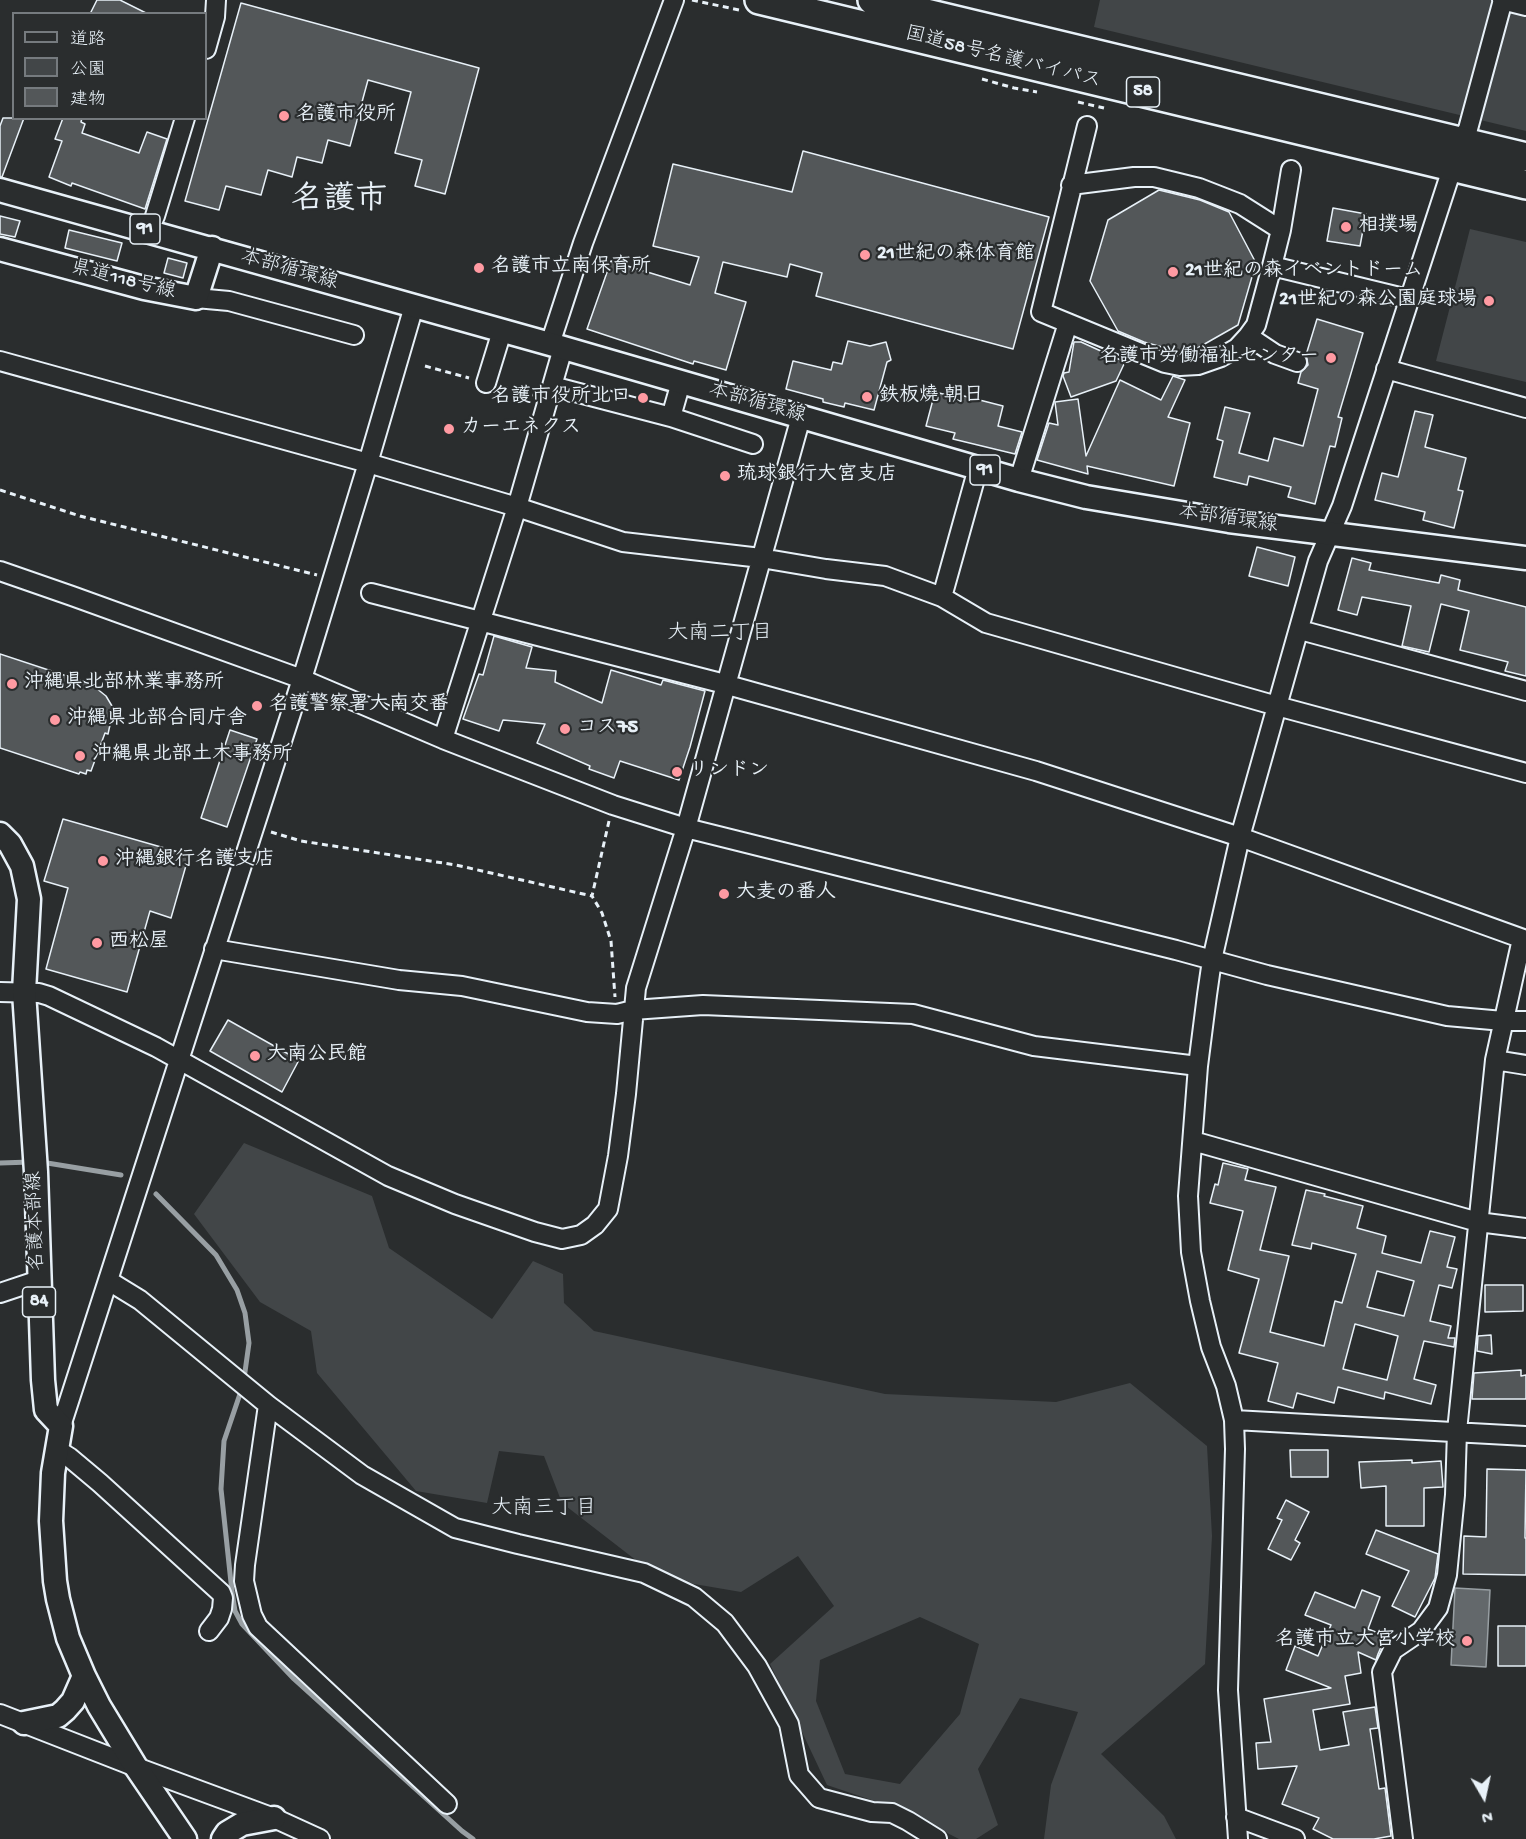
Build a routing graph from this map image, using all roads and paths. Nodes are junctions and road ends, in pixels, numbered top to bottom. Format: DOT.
graph roads {
  1 [pos="216,0"];
  2 [pos="674,0"];
  3 [pos="759,0"];
  4 [pos="872,0"];
  5 [pos="1503,0"];
  6 [pos="1526,6"];
  7 [pos="207,46"];
  8 [pos="184,120"];
  9 [pos="1087,126"];
  10 [pos="1461,141"];
  11 [pos="1526,157"];
  12 [pos="1452,167"];
  13 [pos="1292,170"];
  14 [pos="1071,185"];
  15 [pos="1526,185"];
  16 [pos="0,190"];
  17 [pos="149,230"];
  18 [pos="1281,230"];
  19 [pos="212,248"];
  20 [pos="0,249"];
  21 [pos="1272,266"];
  22 [pos="196,298"];
  23 [pos="1408,299"];
  24 [pos="414,306"];
  25 [pos="1068,323"];
  26 [pos="502,331"];
  27 [pos="354,335"];
  28 [pos="1248,336"];
  29 [pos="557,346"];
  30 [pos="0,361"];
  31 [pos="1297,362"];
  32 [pos="1386,369"];
  33 [pos="681,382"];
  34 [pos="486,383"];
  35 [pos="552,386"];
  36 [pos="1526,408"];
  37 [pos="671,417"];
  38 [pos="801,417"];
  39 [pos="753,444"];
  40 [pos="368,463"];
  41 [pos="978,468"];
  42 [pos="1019,480"];
  43 [pos="0,490"];
  44 [pos="517,507"];
  45 [pos="1331,533"];
  46 [pos="761,558"];
  47 [pos="1526,558"];
  48 [pos="0,571"];
  49 [pos="319,575"];
  50 [pos="371,593"];
  51 [pos="942,597"];
  52 [pos="480,621"];
  53 [pos="1300,630"];
  54 [pos="302,680"];
  55 [pos="726,685"];
  56 [pos="1526,691"];
  57 [pos="1277,706"];
  58 [pos="443,739"];
  59 [pos="1526,773"];
  60 [pos="613,805"];
  61 [pos="253,827"];
  62 [pos="686,828"];
  63 [pos="0,834"];
  64 [pos="1240,837"];
  65 [pos="592,896"];
  66 [pos="1524,939"];
  67 [pos="214,949"];
  68 [pos="1212,960"];
  69 [pos="0,992"];
  70 [pos="24,992"];
  71 [pos="625,1012"];
  72 [pos="1503,1021"];
  73 [pos="1526,1021"];
  74 [pos="1495,1060"];
  75 [pos="179,1061"];
  76 [pos="1526,1065"];
  77 [pos="1198,1066"];
  78 [pos="1193,1141"];
  79 [pos="1478,1222"];
  80 [pos="1526,1228"];
  81 [pos="39,1280"];
  82 [pos="109,1281"];
  83 [pos="0,1293"];
  84 [pos="268,1405"];
  85 [pos="1234,1420"];
  86 [pos="61,1426"];
  87 [pos="1457,1431"];
  88 [pos="1526,1436"];
  89 [pos="56,1449"];
  90 [pos="223,1598"];
  91 [pos="249,1604"];
  92 [pos="209,1631"];
  93 [pos="84,1676"];
  94 [pos="0,1714"];
  95 [pos="24,1723"];
  96 [pos="136,1767"];
  97 [pos="447,1804"];
  98 [pos="1236,1817"];
  99 [pos="274,1818"];
  100 [pos="935,1838"];
  101 [pos="185,1839"];
  102 [pos="223,1839"];
  103 [pos="320,1839"];
  104 [pos="1238,1839"];
  105 [pos="1295,1839"];
  106 [pos="1403,1839"];
  1 -- 7 [label="street"];
  2 -- 29 [label="street"];
  3 -- 12 [label="highway, 国道58号名護バイパス / 58"];
  4 -- 10 [label="highway, 国道58号名護バイパス / 58"];
  5 -- 6 [label="street"];
  5 -- 10 [label="street"];
  8 -- 17 [label="street"];
  9 -- 14 [label="street"];
  10 -- 11 [label="highway, 国道58号名護バイパス / 58"];
  10 -- 12 [label="street"];
  12 -- 15 [label="highway, 国道58号名護バイパス / 58"];
  12 -- 23 [label="street"];
  13 -- 18 [label="street"];
  14 -- 18 [label="street"];
  14 -- 25 [label="street"];
  16 -- 17 [label="main road, 本部循環線 / 91"];
  17 -- 19 [label="main road, 本部循環線 / 91"];
  18 -- 21 [label="street"];
  19 -- 22 [label="main road, 県道118号線"];
  19 -- 24 [label="main road, 本部循環線 / 91"];
  20 -- 22 [label="main road, 県道118号線"];
  21 -- 23 [label="street"];
  21 -- 28 [label="street"];
  22 -- 27 [label="street"];
  23 -- 32 [label="street"];
  24 -- 26 [label="main road, 本部循環線 / 91"];
  24 -- 40 [label="street"];
  25 -- 28 [label="street"];
  25 -- 42 [label="street"];
  26 -- 29 [label="main road, 本部循環線 / 91"];
  26 -- 34 [label="street"];
  28 -- 31 [label="street"];
  29 -- 33 [label="main road, 本部循環線 / 91"];
  29 -- 35 [label="street"];
  30 -- 40 [label="street"];
  32 -- 36 [label="street"];
  32 -- 45 [label="street"];
  33 -- 37 [label="street"];
  33 -- 38 [label="main road, 本部循環線 / 91"];
  35 -- 37 [label="street"];
  35 -- 44 [label="street"];
  37 -- 39 [label="street"];
  38 -- 41 [label="main road, 本部循環線 / 91"];
  38 -- 46 [label="street"];
  40 -- 44 [label="street"];
  40 -- 54 [label="street"];
  41 -- 42 [label="main road, 本部循環線 / 91"];
  41 -- 51 [label="street"];
  42 -- 45 [label="main road, 本部循環線 / 91"];
  43 -- 49 [label="path"];
  44 -- 46 [label="street"];
  44 -- 52 [label="street"];
  45 -- 47 [label="main road, 本部循環線 / 91"];
  45 -- 53 [label="street"];
  46 -- 51 [label="street"];
  46 -- 55 [label="street"];
  48 -- 54 [label="street"];
  50 -- 52 [label="street"];
  51 -- 57 [label="street"];
  52 -- 55 [label="street"];
  52 -- 58 [label="street"];
  53 -- 56 [label="street"];
  53 -- 57 [label="street"];
  54 -- 58 [label="street"];
  54 -- 61 [label="street"];
  55 -- 62 [label="street"];
  55 -- 64 [label="street"];
  57 -- 59 [label="street"];
  57 -- 64 [label="street"];
  58 -- 60 [label="street"];
  60 -- 62 [label="street"];
  60 -- 65 [label="path"];
  61 -- 65 [label="path"];
  61 -- 67 [label="street"];
  62 -- 68 [label="street"];
  62 -- 71 [label="street"];
  63 -- 70 [label="main road, 名護本部線 / 84"];
  64 -- 66 [label="street"];
  64 -- 68 [label="street"];
  65 -- 71 [label="path"];
  66 -- 72 [label="street"];
  67 -- 71 [label="street"];
  67 -- 75 [label="street"];
  68 -- 72 [label="street"];
  68 -- 77 [label="street"];
  69 -- 70 [label="street"];
  70 -- 75 [label="street"];
  70 -- 81 [label="main road, 名護本部線 / 84"];
  71 -- 75 [label="street"];
  71 -- 77 [label="street"];
  72 -- 73 [label="street"];
  72 -- 74 [label="street"];
  74 -- 76 [label="street"];
  74 -- 79 [label="street"];
  75 -- 82 [label="street"];
  77 -- 78 [label="street"];
  78 -- 79 [label="street"];
  78 -- 85 [label="street"];
  79 -- 80 [label="street"];
  79 -- 87 [label="street"];
  81 -- 83 [label="street"];
  81 -- 86 [label="main road, 名護本部線 / 84"];
  82 -- 84 [label="street"];
  82 -- 86 [label="street"];
  84 -- 91 [label="street"];
  84 -- 100 [label="street"];
  85 -- 87 [label="street"];
  85 -- 98 [label="street"];
  86 -- 89 [label="main road"];
  87 -- 88 [label="street"];
  87 -- 106 [label="street"];
  89 -- 90 [label="street"];
  89 -- 93 [label="main road"];
  90 -- 91 [label="street"];
  90 -- 92 [label="street"];
  91 -- 97 [label="street"];
  93 -- 95 [label="main road"];
  93 -- 96 [label="main road"];
  94 -- 95 [label="street"];
  95 -- 96 [label="street"];
  96 -- 99 [label="street"];
  96 -- 101 [label="main road"];
  98 -- 104 [label="street"];
  98 -- 105 [label="street"];
  99 -- 102 [label="main road"];
  99 -- 103 [label="street"];
}
